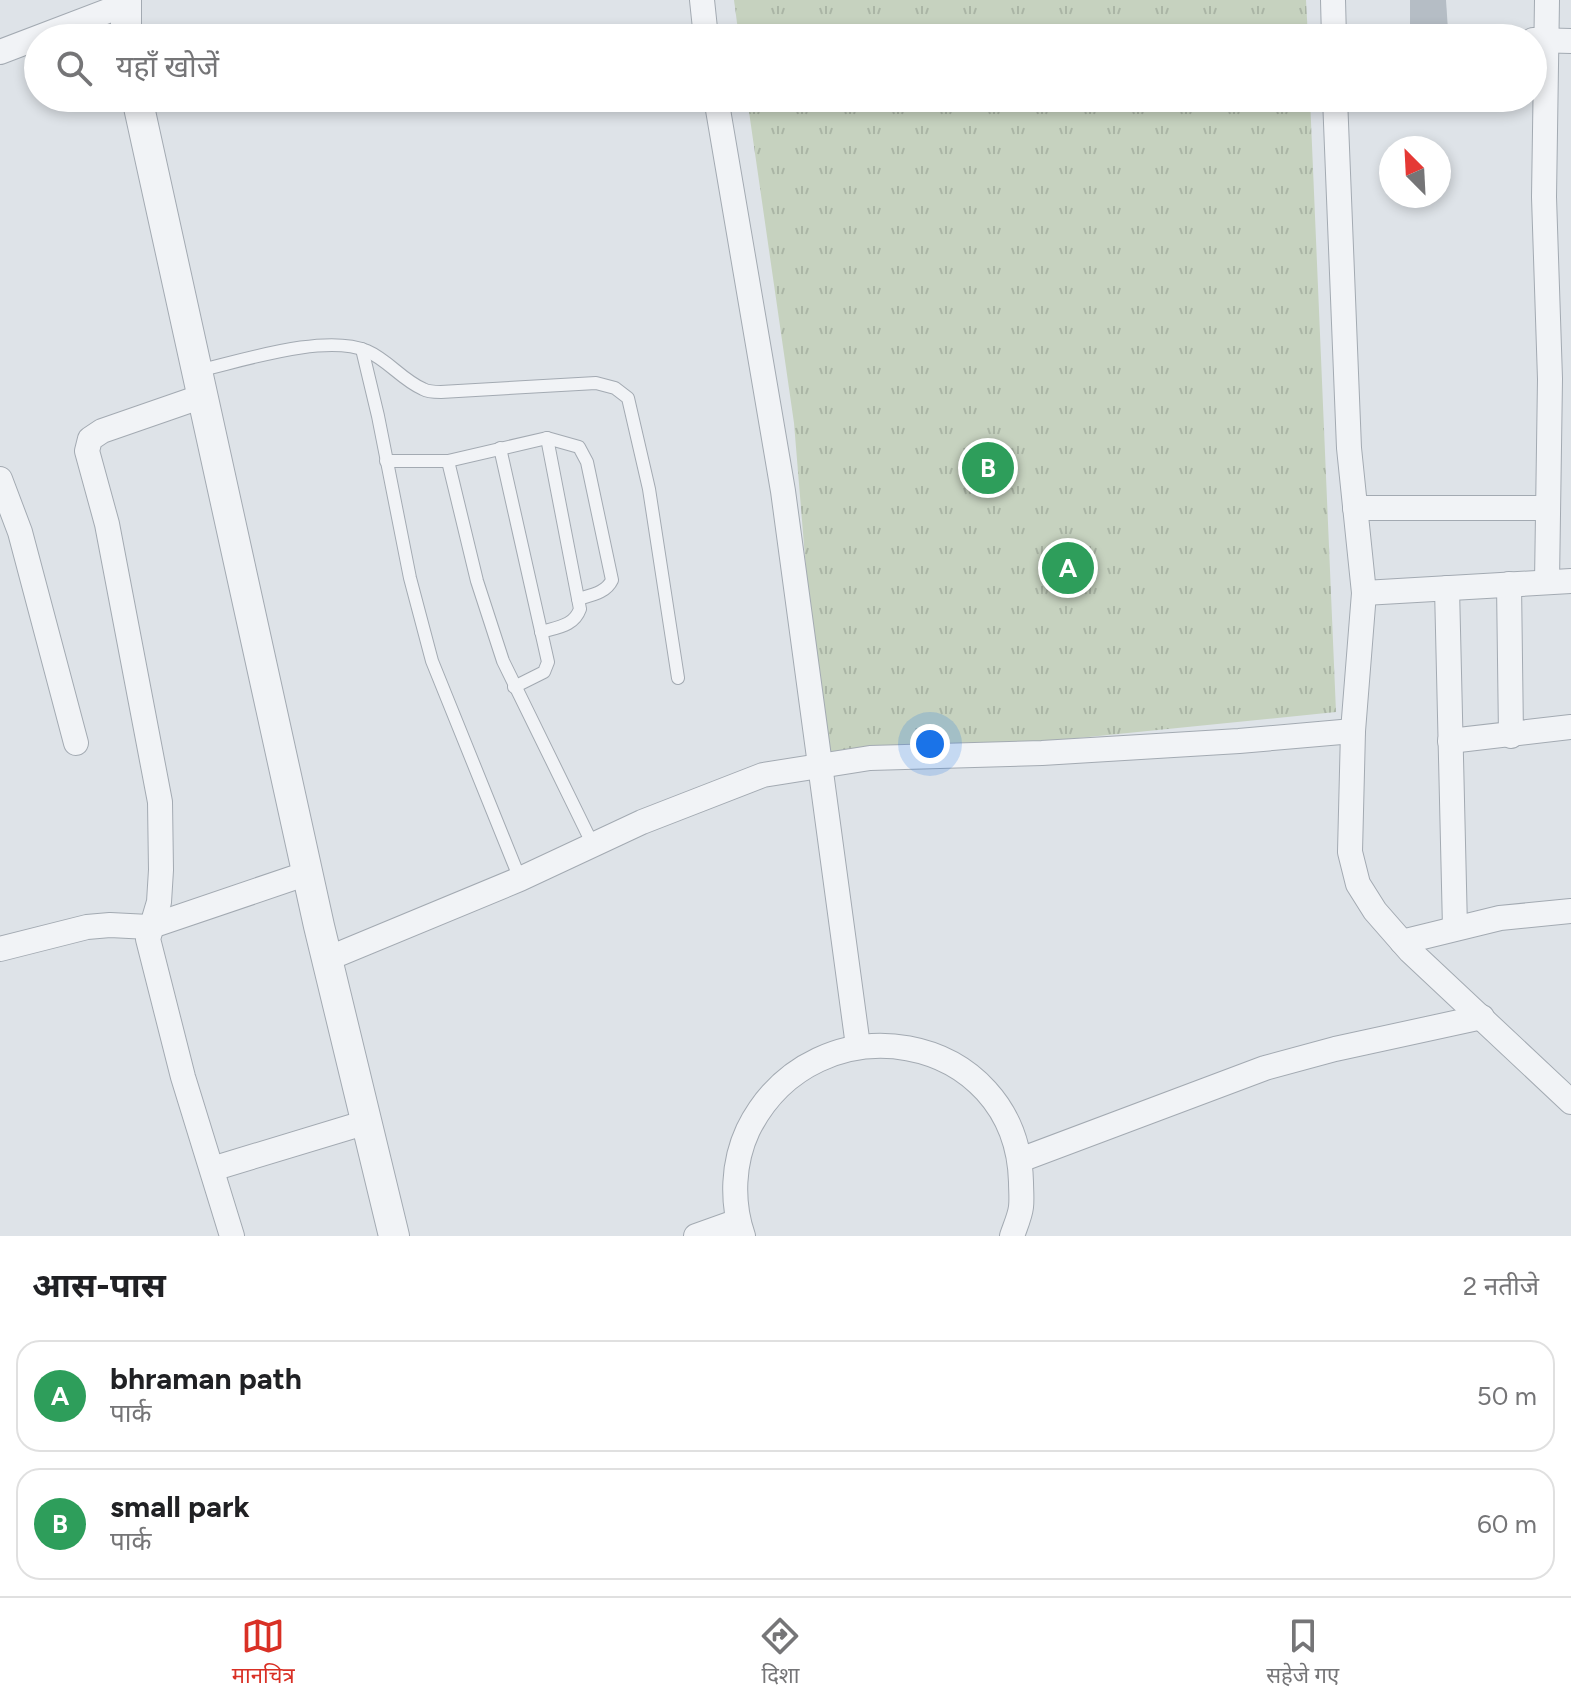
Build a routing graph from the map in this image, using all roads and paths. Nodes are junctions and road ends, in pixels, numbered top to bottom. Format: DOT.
graph roads {
  1 [pos="702,0"];
  2 [pos="1333,0"];
  3 [pos="1547,0"];
  4 [pos="126,2"];
  5 [pos="71,24"];
  6 [pos="126,24"];
  7 [pos="705,24"];
  8 [pos="1334,24"];
  9 [pos="1550,41"];
  10 [pos="24,42"];
  11 [pos="0,52"];
  12 [pos="140,112"];
  13 [pos="718,112"];
  14 [pos="1336,112"];
  15 [pos="362,349"];
  16 [pos="200,383"];
  17 [pos="547,438"];
  18 [pos="500,448"];
  19 [pos="386,461"];
  20 [pos="448,461"];
  21 [pos="0,479"];
  22 [pos="1355,508"];
  23 [pos="1548,508"];
  24 [pos="1559,581"];
  25 [pos="1509,584"];
  26 [pos="1447,588"];
  27 [pos="1364,593"];
  28 [pos="578,599"];
  29 [pos="541,632"];
  30 [pos="678,678"];
  31 [pos="514,687"];
  32 [pos="1571,727"];
  33 [pos="1353,731"];
  34 [pos="1511,736"];
  35 [pos="1450,741"];
  36 [pos="76,743"];
  37 [pos="819,765"];
  38 [pos="593,845"];
  39 [pos="308,873"];
  40 [pos="520,879"];
  41 [pos="1571,911"];
  42 [pos="149,927"];
  43 [pos="1455,928"];
  44 [pos="1402,942"];
  45 [pos="0,949"];
  46 [pos="327,959"];
  47 [pos="1482,1017"];
  48 [pos="858,1046"];
  49 [pos="1571,1102"];
  50 [pos="367,1122"];
  51 [pos="1020,1160"];
  52 [pos="212,1169"];
  53 [pos="741,1229"];
  54 [pos="232,1236"];
  55 [pos="394,1236"];
  56 [pos="696,1236"];
  57 [pos="1012,1236"];
  1 -- 7 [label="street"];
  2 -- 8 [label="street"];
  3 -- 9 [label="street"];
  4 -- 5 [label="street"];
  4 -- 6 [label="street"];
  9 -- 23 [label="street"];
  10 -- 11 [label="street"];
  12 -- 16 [label="street"];
  13 -- 37 [label="street"];
  14 -- 22 [label="street"];
  15 -- 16 [label="lane"];
  15 -- 19 [label="lane"];
  15 -- 30 [label="lane"];
  16 -- 39 [label="street"];
  16 -- 42 [label="street"];
  17 -- 18 [label="lane"];
  17 -- 28 [label="lane"];
  17 -- 28 [label="lane"];
  18 -- 20 [label="lane"];
  18 -- 29 [label="lane"];
  19 -- 20 [label="lane"];
  19 -- 40 [label="lane"];
  20 -- 31 [label="lane"];
  21 -- 36 [label="street"];
  22 -- 23 [label="street"];
  22 -- 27 [label="street"];
  23 -- 24 [label="street"];
  24 -- 25 [label="street"];
  25 -- 26 [label="street"];
  25 -- 34 [label="street"];
  26 -- 27 [label="street"];
  26 -- 35 [label="street"];
  27 -- 33 [label="street"];
  28 -- 29 [label="lane"];
  29 -- 31 [label="lane"];
  31 -- 38 [label="lane"];
  32 -- 34 [label="street"];
  33 -- 37 [label="street"];
  33 -- 44 [label="street"];
  34 -- 35 [label="street"];
  35 -- 43 [label="street"];
  37 -- 38 [label="street"];
  37 -- 48 [label="street"];
  38 -- 40 [label="street"];
  39 -- 42 [label="street"];
  39 -- 46 [label="street"];
  40 -- 46 [label="street"];
  41 -- 43 [label="street"];
  42 -- 45 [label="street"];
  42 -- 52 [label="street"];
  43 -- 44 [label="street"];
  44 -- 47 [label="street"];
  46 -- 50 [label="street"];
  47 -- 49 [label="street"];
  47 -- 51 [label="street"];
  48 -- 51 [label="street"];
  48 -- 53 [label="street"];
  50 -- 52 [label="street"];
  50 -- 55 [label="street"];
  51 -- 57 [label="street"];
  52 -- 54 [label="street"];
  53 -- 56 [label="street"];
}
